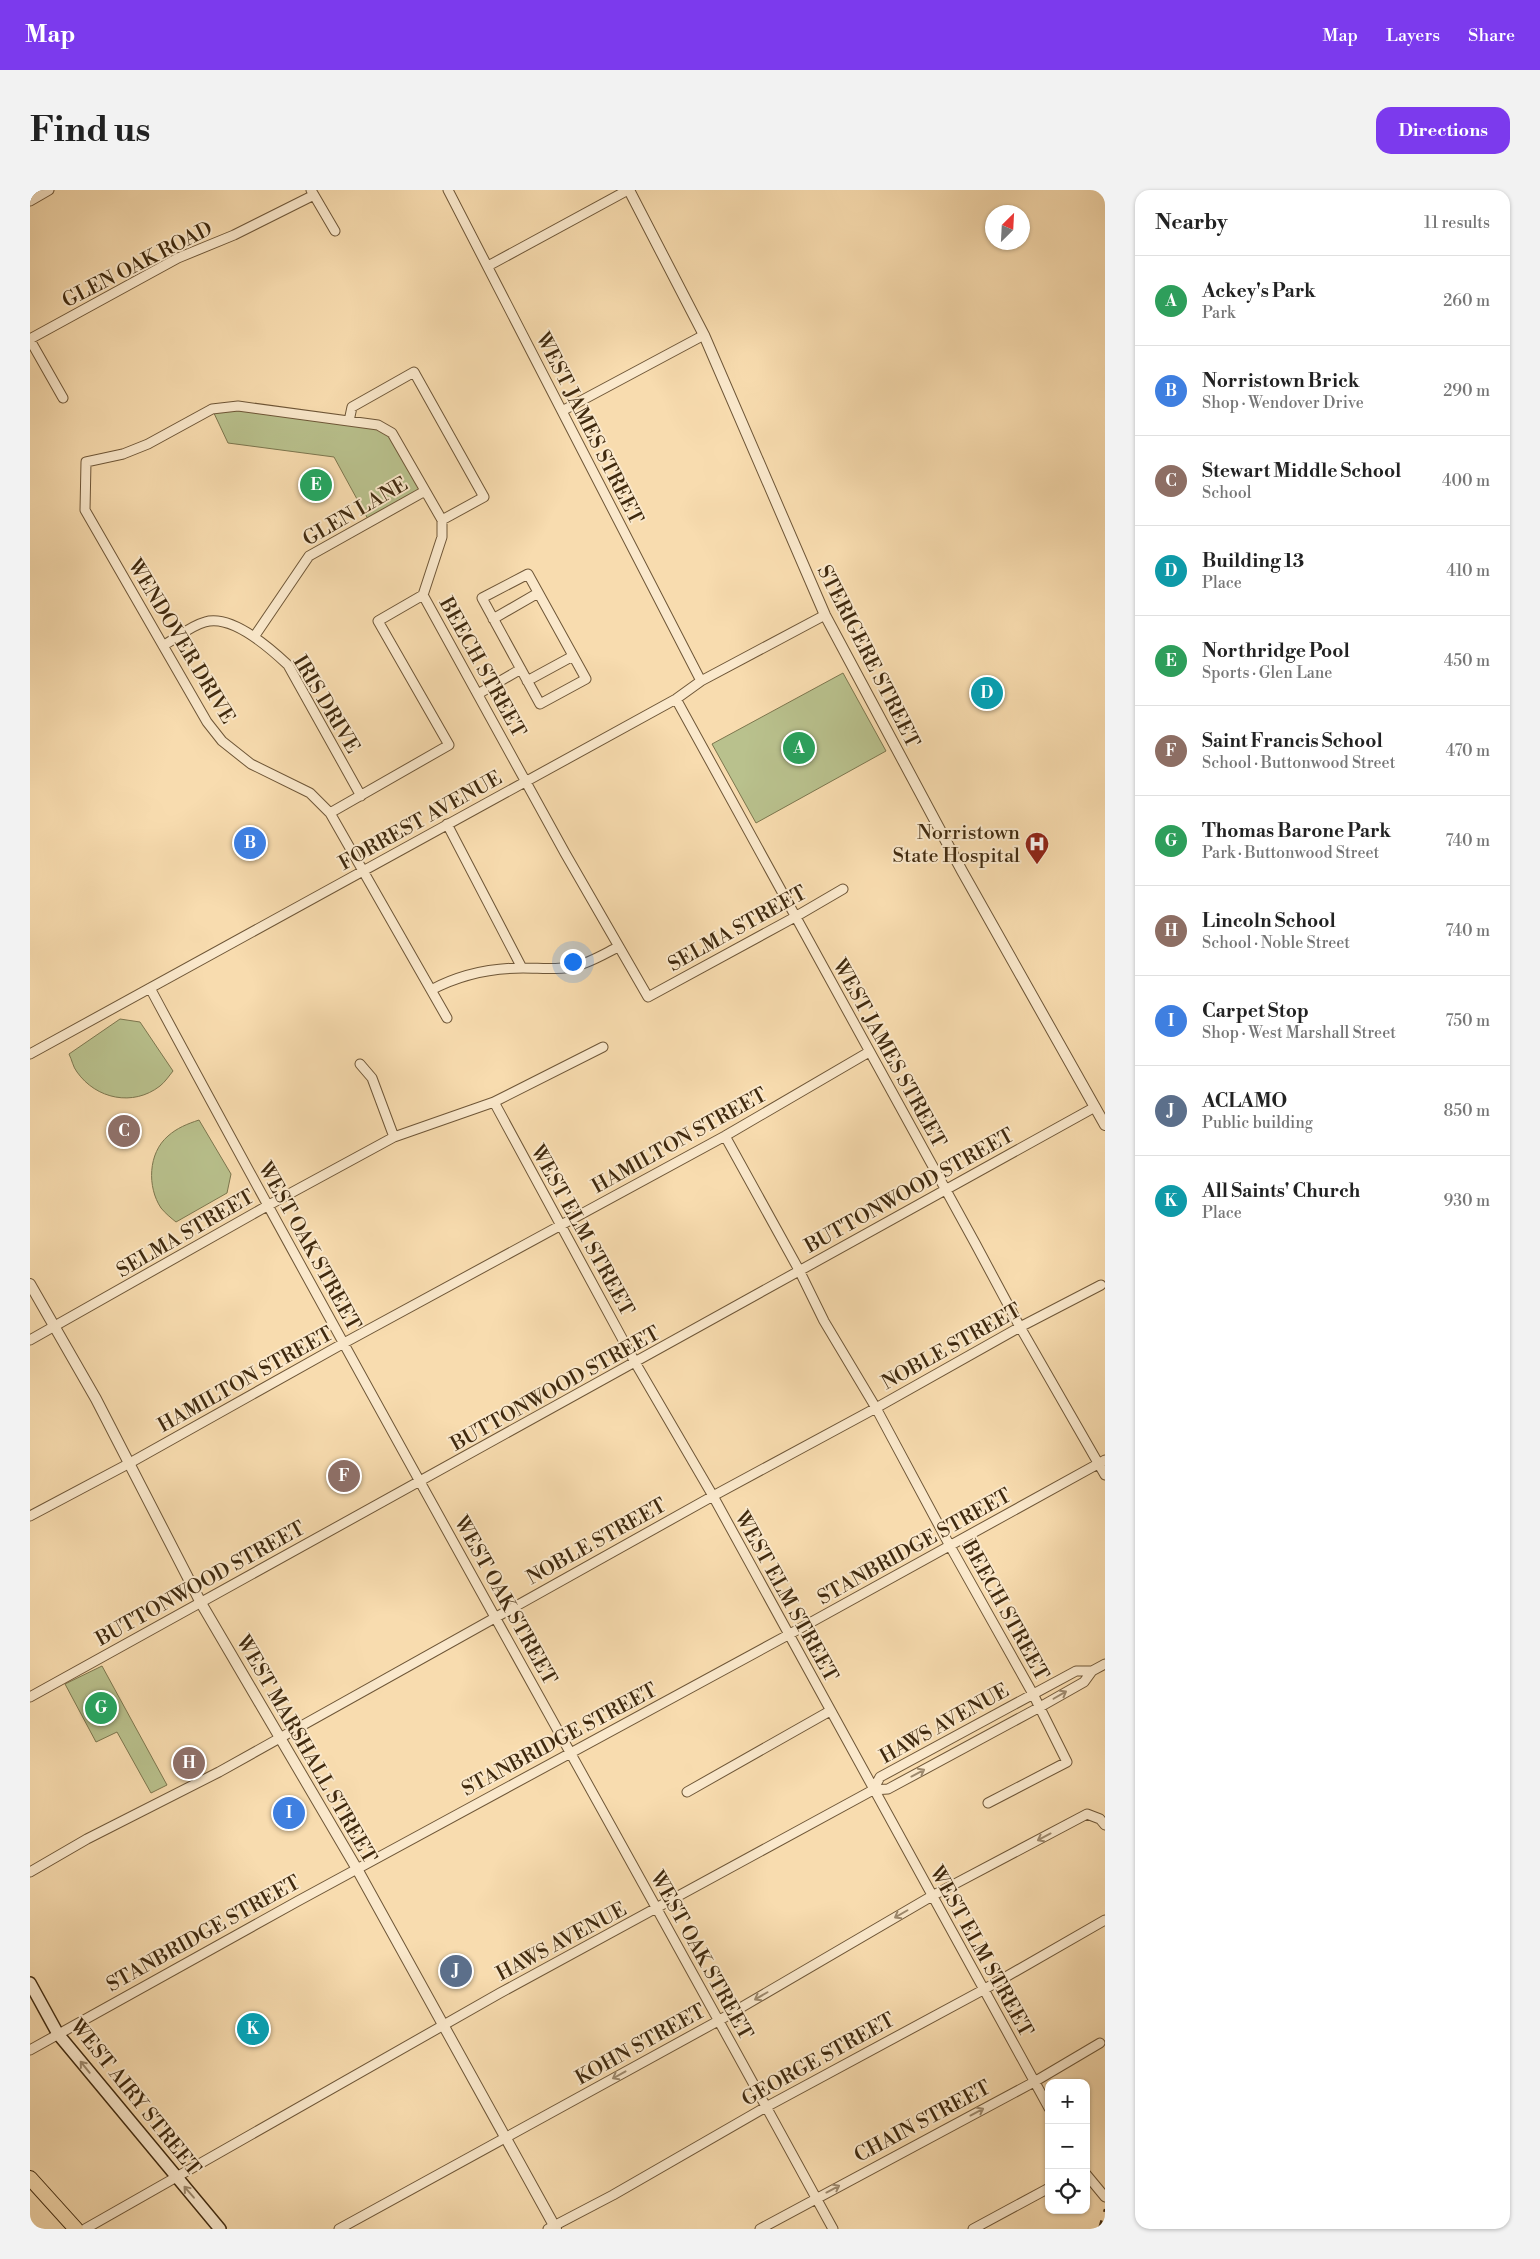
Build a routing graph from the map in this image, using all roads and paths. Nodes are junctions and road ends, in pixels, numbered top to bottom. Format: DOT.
graph roads {
  1 [pos="49,190"];
  2 [pos="448,190"];
  3 [pos="628,190"];
  4 [pos="312,193"];
  5 [pos="30,201"];
  6 [pos="335,231"];
  7 [pos="488,266"];
  8 [pos="704,335"];
  9 [pos="30,339"];
  10 [pos="63,398"];
  11 [pos="562,411"];
  12 [pos="349,420"];
  13 [pos="425,491"];
  14 [pos="442,520"];
  15 [pos="538,592"];
  16 [pos="424,595"];
  17 [pos="825,615"];
  18 [pos="493,619"];
  19 [pos="254,637"];
  20 [pos="164,645"];
  21 [pos="573,656"];
  22 [pos="521,669"];
  23 [pos="527,681"];
  24 [pos="701,681"];
  25 [pos="478,694"];
  26 [pos="676,699"];
  27 [pos="526,781"];
  28 [pos="361,796"];
  29 [pos="330,813"];
  30 [pos="448,824"];
  31 [pos="363,871"];
  32 [pos="843,889"];
  33 [pos="795,917"];
  34 [pos="618,948"];
  35 [pos="522,968"];
  36 [pos="150,988"];
  37 [pos="431,990"];
  38 [pos="648,997"];
  39 [pos="447,1018"];
  40 [pos="603,1047"];
  41 [pos="869,1052"];
  42 [pos="30,1054"];
  43 [pos="360,1064"];
  44 [pos="494,1102"];
  45 [pos="1095,1107"];
  46 [pos="1105,1125"];
  47 [pos="725,1136"];
  48 [pos="394,1137"];
  49 [pos="946,1191"];
  50 [pos="267,1206"];
  51 [pos="560,1226"];
  52 [pos="799,1270"];
  53 [pos="30,1284"];
  54 [pos="1101,1285"];
  55 [pos="54,1327"];
  56 [pos="1020,1327"];
  57 [pos="30,1340"];
  58 [pos="344,1343"];
  59 [pos="636,1364"];
  60 [pos="876,1408"];
  61 [pos="1102,1462"];
  62 [pos="128,1464"];
  63 [pos="1105,1475"];
  64 [pos="421,1482"];
  65 [pos="713,1496"];
  66 [pos="30,1516"];
  67 [pos="950,1546"];
  68 [pos="201,1603"];
  69 [pos="495,1617"];
  70 [pos="788,1635"];
  71 [pos="1105,1664"];
  72 [pos="1092,1671"];
  73 [pos="1033,1694"];
  74 [pos="30,1697"];
  75 [pos="1040,1707"];
  76 [pos="830,1712"];
  77 [pos="280,1737"];
  78 [pos="946,1741"];
  79 [pos="571,1753"];
  80 [pos="953,1754"];
  81 [pos="873,1790"];
  82 [pos="687,1792"];
  83 [pos="988,1804"];
  84 [pos="1105,1825"];
  85 [pos="357,1870"];
  86 [pos="30,1872"];
  87 [pos="932,1896"];
  88 [pos="656,1909"];
  89 [pos="1105,1920"];
  90 [pos="30,1983"];
  91 [pos="984,1990"];
  92 [pos="718,2022"];
  93 [pos="443,2026"];
  94 [pos="58,2034"];
  95 [pos="1100,2043"];
  96 [pos="30,2050"];
  97 [pos="1034,2082"];
  98 [pos="1045,2101"];
  99 [pos="766,2107"];
  100 [pos="504,2137"];
  101 [pos="175,2177"];
  102 [pos="30,2178"];
  103 [pos="1090,2179"];
  104 [pos="1045,2190"];
  105 [pos="1105,2197"];
  106 [pos="816,2198"];
  107 [pos="553,2228"];
  108 [pos="76,2229"];
  109 [pos="86,2229"];
  110 [pos="220,2229"];
  111 [pos="339,2229"];
  112 [pos="760,2229"];
  113 [pos="833,2229"];
  114 [pos="973,2229"];
  1 -- 5 [label="street"];
  2 -- 7 [label="street, WEST JAMES STREET"];
  3 -- 7 [label="street"];
  3 -- 8 [label="street, STERIGERE STREET"];
  4 -- 6 [label="street"];
  4 -- 9 [label="street, GLEN OAK ROAD"];
  7 -- 11 [label="street, WEST JAMES STREET"];
  8 -- 11 [label="street"];
  8 -- 17 [label="street, STERIGERE STREET"];
  9 -- 10 [label="street"];
  11 -- 24 [label="street, WEST JAMES STREET"];
  12 -- 13 [label="street"];
  12 -- 14 [label="street"];
  12 -- 20 [label="street, WENDOVER DRIVE"];
  13 -- 14 [label="street"];
  13 -- 19 [label="street, GLEN LANE"];
  14 -- 16 [label="street, BEECH STREET"];
  15 -- 18 [label="street"];
  15 -- 18 [label="street"];
  15 -- 21 [label="street"];
  16 -- 25 [label="street, BEECH STREET"];
  16 -- 28 [label="street"];
  17 -- 24 [label="street, FORREST AVENUE"];
  17 -- 45 [label="street, STERIGERE STREET"];
  18 -- 22 [label="street"];
  19 -- 20 [label="street, IRIS DRIVE"];
  19 -- 28 [label="street, IRIS DRIVE"];
  20 -- 29 [label="street, WENDOVER DRIVE"];
  21 -- 23 [label="street"];
  21 -- 23 [label="street"];
  22 -- 23 [label="street"];
  22 -- 25 [label="street"];
  24 -- 26 [label="street, FORREST AVENUE"];
  25 -- 27 [label="street, BEECH STREET"];
  26 -- 27 [label="street, FORREST AVENUE"];
  26 -- 33 [label="street, WEST JAMES STREET"];
  27 -- 30 [label="street, FORREST AVENUE"];
  27 -- 34 [label="street, BEECH STREET"];
  28 -- 29 [label="street"];
  29 -- 31 [label="street, WENDOVER DRIVE"];
  30 -- 31 [label="street, FORREST AVENUE"];
  30 -- 35 [label="street"];
  31 -- 36 [label="street, FORREST AVENUE"];
  31 -- 37 [label="street"];
  32 -- 33 [label="street, SELMA STREET"];
  33 -- 38 [label="street, SELMA STREET"];
  33 -- 41 [label="street, WEST JAMES STREET"];
  34 -- 35 [label="street"];
  34 -- 38 [label="street, BEECH STREET"];
  35 -- 37 [label="street"];
  36 -- 42 [label="street, FORREST AVENUE"];
  36 -- 50 [label="street, WEST OAK STREET"];
  37 -- 39 [label="street"];
  40 -- 44 [label="street, SELMA STREET"];
  41 -- 47 [label="street, HAMILTON STREET"];
  41 -- 49 [label="street, WEST JAMES STREET"];
  43 -- 48 [label="street"];
  44 -- 48 [label="street, SELMA STREET"];
  44 -- 51 [label="street, WEST ELM STREET"];
  45 -- 46 [label="street, STERIGERE STREET"];
  45 -- 49 [label="street, BUTTONWOOD STREET"];
  47 -- 51 [label="street, HAMILTON STREET"];
  47 -- 52 [label="street, BEECH STREET"];
  48 -- 50 [label="street, SELMA STREET"];
  49 -- 52 [label="street, BUTTONWOOD STREET"];
  49 -- 56 [label="street, WEST JAMES STREET"];
  50 -- 55 [label="street, SELMA STREET"];
  50 -- 58 [label="street, WEST OAK STREET"];
  51 -- 58 [label="street, HAMILTON STREET"];
  51 -- 59 [label="street, WEST ELM STREET"];
  52 -- 59 [label="street, BUTTONWOOD STREET"];
  52 -- 60 [label="street, BEECH STREET"];
  53 -- 55 [label="street, WEST MARSHALL STREET"];
  54 -- 56 [label="street, NOBLE STREET"];
  55 -- 57 [label="street, SELMA STREET"];
  55 -- 62 [label="street, WEST MARSHALL STREET"];
  56 -- 60 [label="street, NOBLE STREET"];
  56 -- 61 [label="street, WEST JAMES STREET"];
  58 -- 62 [label="street, HAMILTON STREET"];
  58 -- 64 [label="street, WEST OAK STREET"];
  59 -- 64 [label="street, BUTTONWOOD STREET"];
  59 -- 65 [label="street, WEST ELM STREET"];
  60 -- 65 [label="street, NOBLE STREET"];
  60 -- 67 [label="street, BEECH STREET"];
  61 -- 63 [label="street, WEST JAMES STREET"];
  61 -- 67 [label="street, STANBRIDGE STREET"];
  62 -- 66 [label="street, HAMILTON STREET"];
  62 -- 68 [label="street, WEST MARSHALL STREET"];
  64 -- 68 [label="street, BUTTONWOOD STREET"];
  64 -- 69 [label="street, WEST OAK STREET"];
  65 -- 69 [label="street, NOBLE STREET"];
  65 -- 70 [label="street, WEST ELM STREET"];
  67 -- 70 [label="street, STANBRIDGE STREET"];
  67 -- 73 [label="street, BEECH STREET"];
  68 -- 74 [label="street, BUTTONWOOD STREET"];
  68 -- 77 [label="street, WEST MARSHALL STREET"];
  69 -- 77 [label="street, NOBLE STREET"];
  69 -- 79 [label="street, WEST OAK STREET"];
  70 -- 76 [label="street, WEST ELM STREET"];
  70 -- 79 [label="street, STANBRIDGE STREET"];
  71 -- 72 [label="street, HAWS AVENUE"];
  72 -- 73 [label="street, HAWS AVENUE"];
  75 -- 72 [label="street, HAWS AVENUE, one-way"];
  73 -- 75 [label="street, BEECH STREET"];
  73 -- 78 [label="street, HAWS AVENUE"];
  75 -- 80 [label="street, HAWS AVENUE"];
  75 -- 83 [label="street, BEECH STREET"];
  76 -- 81 [label="street, WEST ELM STREET"];
  76 -- 82 [label="street"];
  77 -- 85 [label="street, WEST MARSHALL STREET"];
  77 -- 86 [label="street, NOBLE STREET"];
  78 -- 80 [label="street"];
  78 -- 81 [label="street, HAWS AVENUE"];
  79 -- 85 [label="street, STANBRIDGE STREET"];
  79 -- 88 [label="street, WEST OAK STREET"];
  81 -- 80 [label="street, HAWS AVENUE, one-way"];
  81 -- 87 [label="street, WEST ELM STREET"];
  81 -- 88 [label="street, HAWS AVENUE"];
  84 -- 87 [label="street, KOHN STREET, one-way"];
  85 -- 93 [label="street, WEST MARSHALL STREET"];
  85 -- 94 [label="street, STANBRIDGE STREET"];
  87 -- 91 [label="street, WEST ELM STREET"];
  87 -- 92 [label="street, KOHN STREET, one-way"];
  88 -- 92 [label="street, WEST OAK STREET"];
  88 -- 93 [label="street, HAWS AVENUE"];
  89 -- 91 [label="street, GEORGE STREET"];
  90 -- 94 [label="main road, WEST AIRY STREET"];
  91 -- 97 [label="street, WEST ELM STREET"];
  91 -- 99 [label="street, GEORGE STREET"];
  92 -- 99 [label="street, WEST OAK STREET"];
  92 -- 100 [label="street, KOHN STREET, one-way"];
  93 -- 100 [label="street, WEST MARSHALL STREET"];
  93 -- 101 [label="street, HAWS AVENUE"];
  94 -- 96 [label="street, STANBRIDGE STREET"];
  101 -- 94 [label="main road, WEST AIRY STREET, one-way"];
  95 -- 97 [label="street, CHAIN STREET"];
  97 -- 98 [label="street, WEST ELM STREET"];
  106 -- 97 [label="street, CHAIN STREET, one-way"];
  99 -- 106 [label="street, WEST OAK STREET"];
  99 -- 107 [label="street, GEORGE STREET"];
  100 -- 107 [label="street, WEST MARSHALL STREET"];
  100 -- 111 [label="street, KOHN STREET"];
  101 -- 109 [label="street, HAWS AVENUE"];
  110 -- 101 [label="main road, WEST AIRY STREET, one-way"];
  102 -- 108 [label="main road"];
  103 -- 105 [label="street"];
  104 -- 114 [label="street"];
  106 -- 112 [label="street, CHAIN STREET"];
  106 -- 113 [label="street, WEST OAK STREET"];
}
